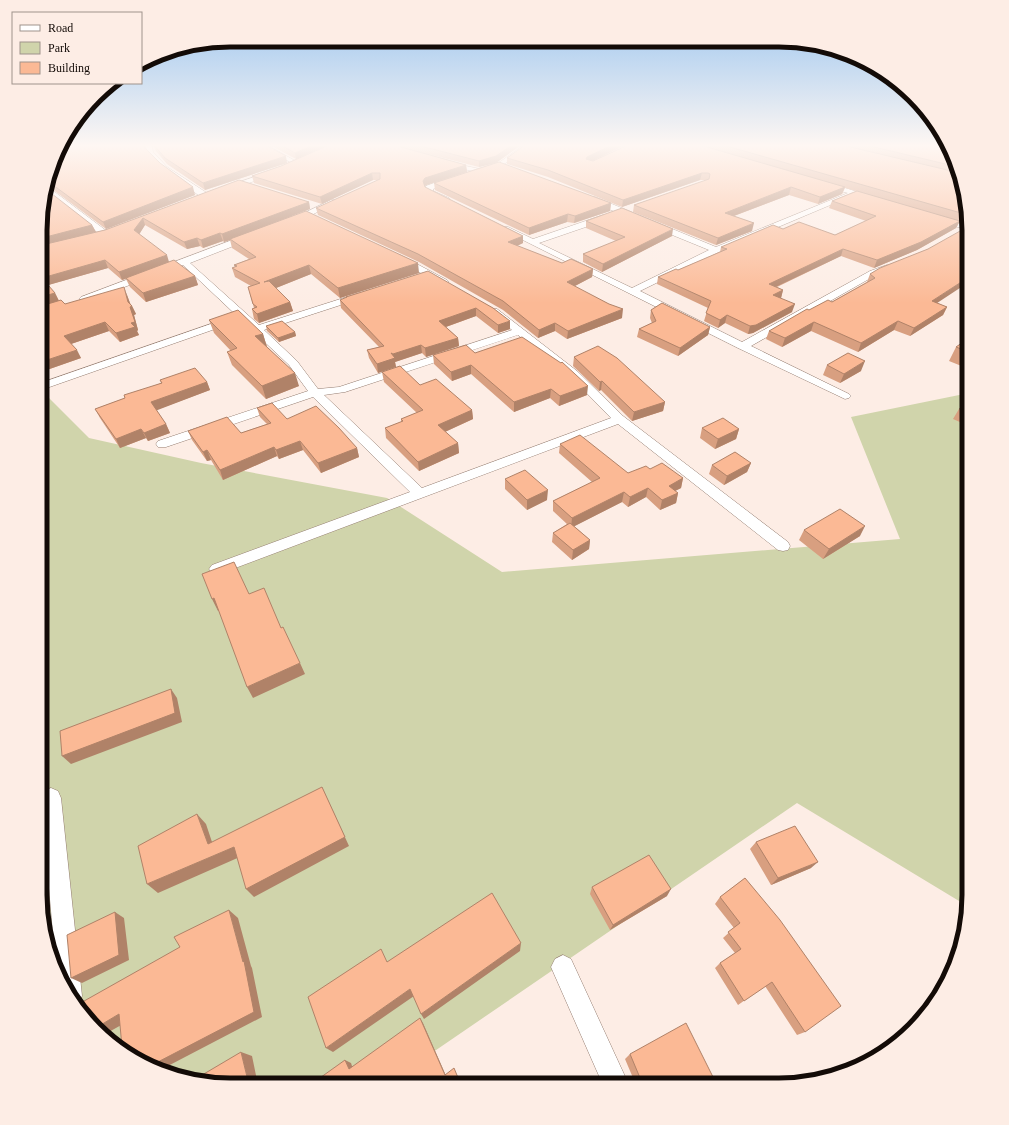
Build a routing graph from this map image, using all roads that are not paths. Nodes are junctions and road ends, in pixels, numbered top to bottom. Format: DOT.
graph roads {
  1 [pos="58,198"];
  2 [pos="441,198"];
  3 [pos="588,198"];
  4 [pos="844,198"];
  5 [pos="870,198"];
  6 [pos="342,199"];
  7 [pos="878,200"];
  8 [pos="457,205"];
  9 [pos="638,206"];
  10 [pos="308,209"];
  11 [pos="623,211"];
  12 [pos="930,216"];
  13 [pos="322,221"];
  14 [pos="286,223"];
  15 [pos="498,225"];
  16 [pos="962,226"];
  17 [pos="962,232"];
  18 [pos="257,233"];
  19 [pos="104,234"];
  20 [pos="956,235"];
  21 [pos="533,242"];
  22 [pos="716,250"];
  23 [pos="387,251"];
  24 [pos="183,261"];
  25 [pos="896,265"];
  26 [pos="430,274"];
  27 [pos="415,278"];
  28 [pos="451,285"];
  29 [pos="633,291"];
  30 [pos="370,293"];
  31 [pos="74,302"];
  32 [pos="484,305"];
  33 [pos="243,316"];
  34 [pos="257,329"];
  35 [pos="520,331"];
  36 [pos="742,346"];
  37 [pos="47,385"];
  38 [pos="315,393"];
  39 [pos="845,396"];
  40 [pos="619,419"];
  41 [pos="162,444"];
  42 [pos="420,494"];
  43 [pos="783,546"];
  44 [pos="217,569"];
  45 [pos="51,798"];
  46 [pos="563,967"];
  47 [pos="68,980"];
  48 [pos="613,1078"];
  1 -- 19 [label="street"];
  2 -- 8 [label="street"];
  3 -- 11 [label="street"];
  4 -- 22 [label="street"];
  5 -- 7 [label="street"];
  6 -- 10 [label="street"];
  9 -- 11 [label="street"];
  10 -- 13 [label="street"];
  10 -- 14 [label="street"];
  11 -- 21 [label="street"];
  11 -- 22 [label="street"];
  12 -- 16 [label="street"];
  15 -- 21 [label="street"];
  17 -- 20 [label="street"];
  18 -- 24 [label="street"];
  21 -- 29 [label="street"];
  22 -- 29 [label="street"];
  23 -- 26 [label="street"];
  24 -- 31 [label="street"];
  24 -- 33 [label="street"];
  25 -- 36 [label="street"];
  26 -- 27 [label="street"];
  26 -- 28 [label="street"];
  29 -- 36 [label="street"];
  30 -- 34 [label="street"];
  32 -- 35 [label="street"];
  33 -- 34 [label="street"];
  33 -- 37 [label="street"];
  34 -- 38 [label="street"];
  35 -- 38 [label="street"];
  35 -- 40 [label="street"];
  36 -- 39 [label="street"];
  38 -- 41 [label="street"];
  38 -- 42 [label="street"];
  40 -- 42 [label="street"];
  40 -- 43 [label="street"];
  42 -- 44 [label="street"];
  45 -- 47 [label="street"];
  46 -- 48 [label="street"];
}
